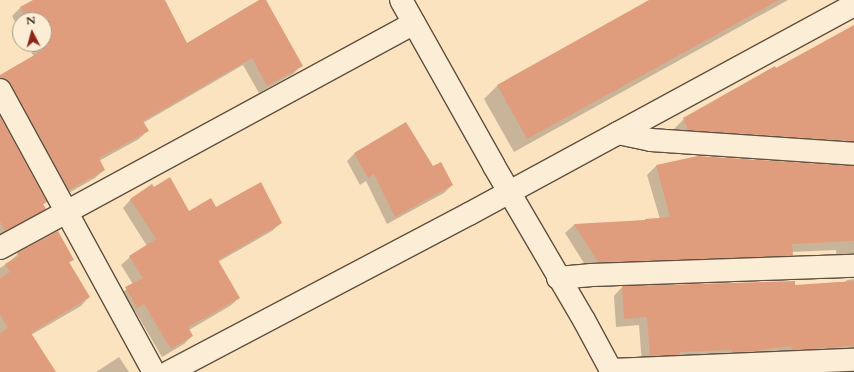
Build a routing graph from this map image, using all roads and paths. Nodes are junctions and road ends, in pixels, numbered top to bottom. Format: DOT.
graph roads {
  1 [pos="401,0"];
  2 [pos="854,5"];
  3 [pos="414,23"];
  4 [pos="0,90"];
  5 [pos="618,133"];
  6 [pos="854,154"];
  7 [pos="509,192"];
  8 [pos="66,211"];
  9 [pos="0,248"];
  10 [pos="854,266"];
  11 [pos="558,278"];
  12 [pos="854,360"];
  13 [pos="611,371"];
  14 [pos="154,372"];
  15 [pos="169,372"];
  1 -- 3 [label="street"];
  2 -- 5 [label="street"];
  3 -- 7 [label="street"];
  3 -- 8 [label="street"];
  4 -- 8 [label="street"];
  5 -- 6 [label="street"];
  5 -- 7 [label="street"];
  7 -- 11 [label="street"];
  7 -- 15 [label="street"];
  8 -- 9 [label="street"];
  8 -- 14 [label="street"];
  10 -- 11 [label="street"];
  11 -- 13 [label="street"];
  12 -- 13 [label="street"];
}
